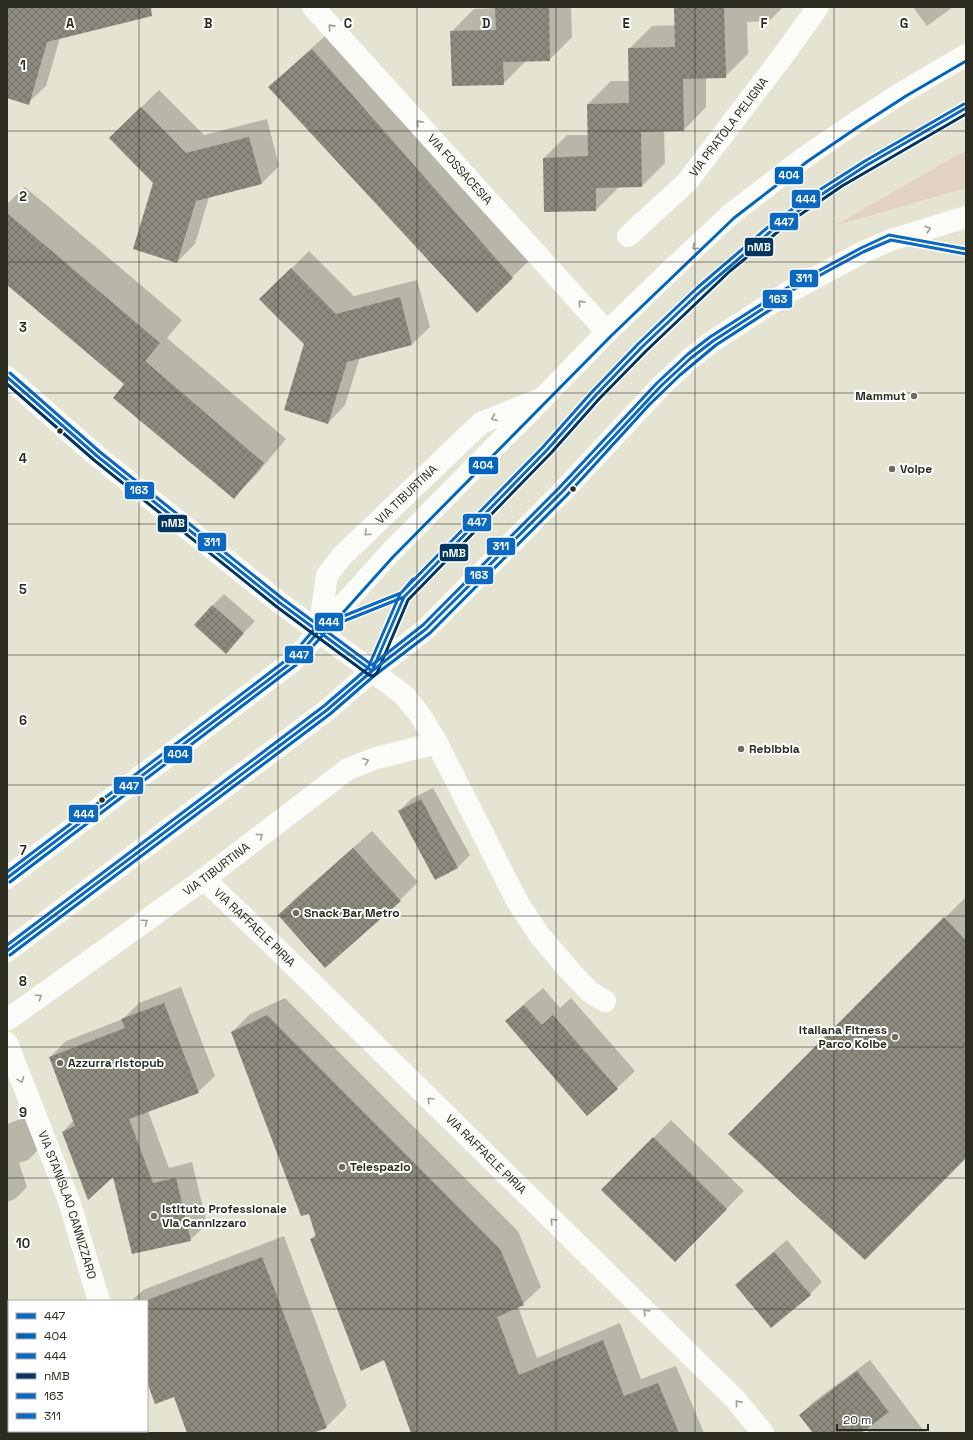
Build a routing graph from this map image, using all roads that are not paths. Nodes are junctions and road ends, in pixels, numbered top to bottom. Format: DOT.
graph roads {
  1 [pos="314,7"];
  2 [pos="818,7"];
  3 [pos="966,55"];
  4 [pos="966,217"];
  5 [pos="628,236"];
  6 [pos="607,332"];
  7 [pos="7,377"];
  8 [pos="543,398"];
  9 [pos="319,631"];
  10 [pos="372,671"];
  11 [pos="437,743"];
  12 [pos="7,878"];
  13 [pos="204,879"];
  14 [pos="7,951"];
  15 [pos="605,1001"];
  16 [pos="7,1020"];
  17 [pos="7,1043"];
  18 [pos="99,1300"];
  19 [pos="763,1433"];
  6 -- 1 [label="street, VIA FOSSACESIA, one-way"];
  2 -- 5 [label="street, VIA PRATOLA PELIGNA"];
  3 -- 6 [label="street, VIA TIBURTINA, one-way"];
  10 -- 4 [label="street, one-way"];
  6 -- 8 [label="street, VIA TIBURTINA"];
  7 -- 9 [label="street"];
  8 -- 9 [label="street, VIA TIBURTINA"];
  8 -- 9 [label="street, VIA TIBURTINA, one-way"];
  9 -- 10 [label="street"];
  9 -- 12 [label="street, VIA TIBURTINA"];
  10 -- 11 [label="street"];
  10 -- 14 [label="street"];
  13 -- 11 [label="street, VIA TIBURTINA, one-way"];
  11 -- 15 [label="street"];
  16 -- 13 [label="street, VIA TIBURTINA, one-way"];
  19 -- 13 [label="street, VIA RAFFAELE PIRIA, one-way"];
  17 -- 18 [label="street, VIA STANISLAO CANNIZZARO, one-way"];
}
